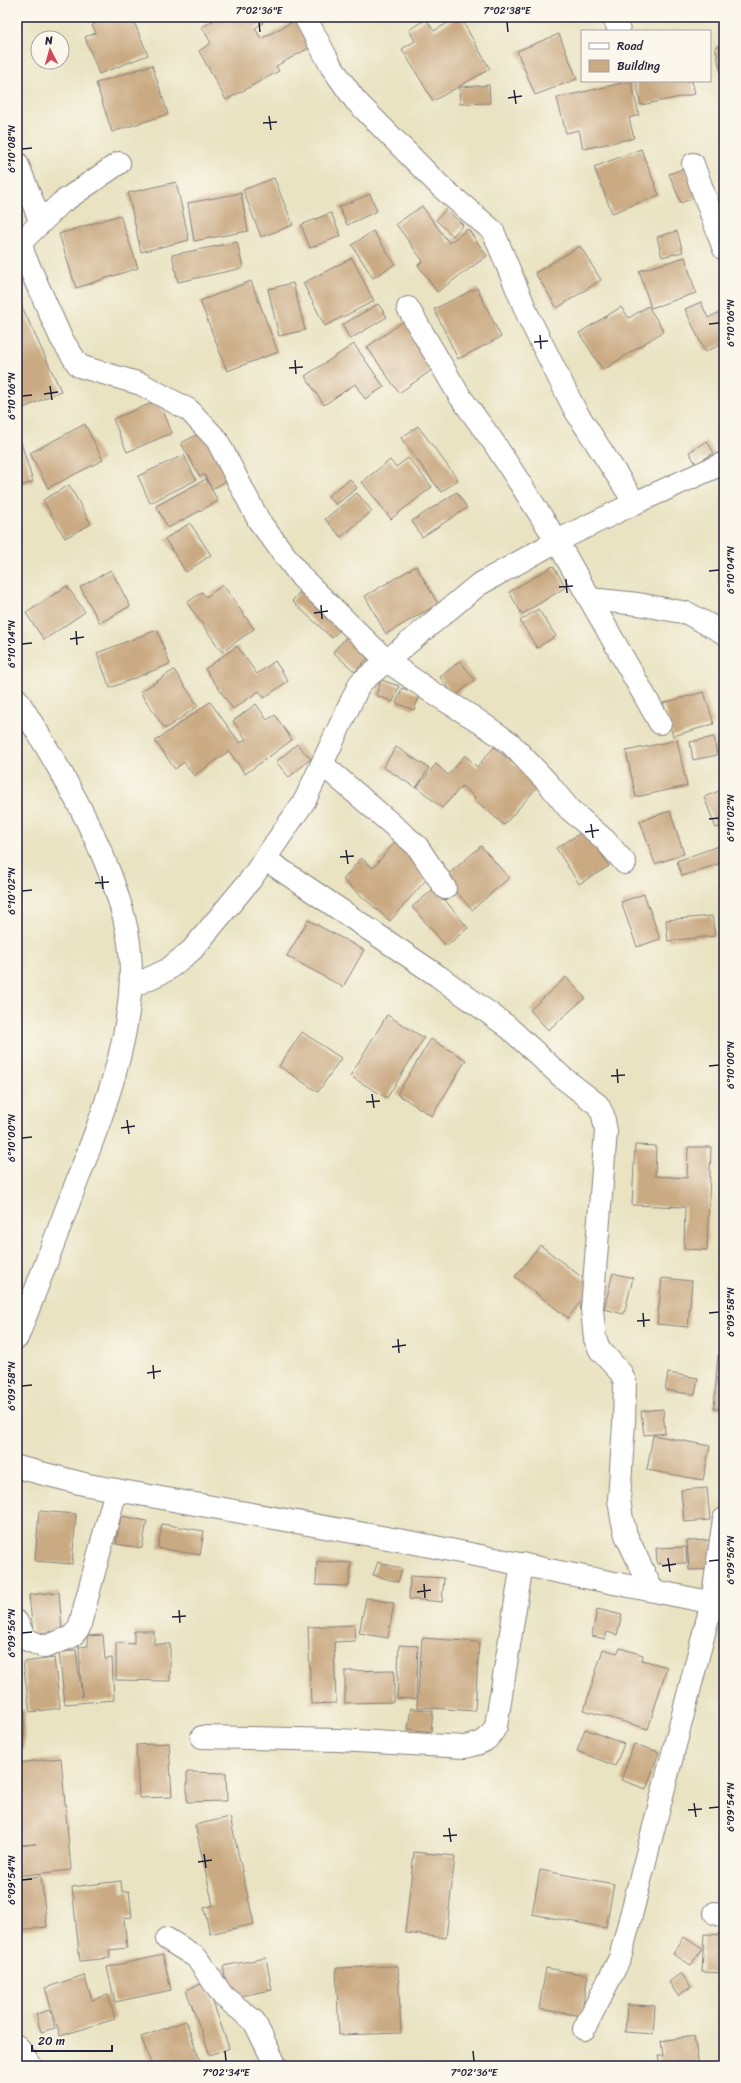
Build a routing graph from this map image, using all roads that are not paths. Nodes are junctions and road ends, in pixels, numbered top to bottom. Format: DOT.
graph roads {
  1 [pos="305,17"];
  2 [pos="614,17"];
  3 [pos="619,30"];
  4 [pos="17,163"];
  5 [pos="120,163"];
  6 [pos="693,164"];
  7 [pos="41,222"];
  8 [pos="19,242"];
  9 [pos="724,249"];
  10 [pos="408,308"];
  11 [pos="724,463"];
  12 [pos="635,503"];
  13 [pos="557,541"];
  14 [pos="590,599"];
  15 [pos="724,633"];
  16 [pos="387,661"];
  17 [pos="17,699"];
  18 [pos="660,723"];
  19 [pos="322,764"];
  20 [pos="265,859"];
  21 [pos="625,863"];
  22 [pos="445,888"];
  23 [pos="131,987"];
  24 [pos="17,1338"];
  25 [pos="17,1467"];
  26 [pos="116,1490"];
  27 [pos="724,1519"];
  28 [pos="522,1564"];
  29 [pos="652,1590"];
  30 [pos="718,1604"];
  31 [pos="17,1622"];
  32 [pos="202,1737"];
  33 [pos="167,1939"];
  34 [pos="584,2029"];
  35 [pos="17,2046"];
  36 [pos="31,2066"];
  37 [pos="276,2066"];
  1 -- 12 [label="street"];
  2 -- 3 [label="street"];
  4 -- 7 [label="street"];
  5 -- 7 [label="street"];
  6 -- 9 [label="street"];
  7 -- 8 [label="street"];
  8 -- 16 [label="street"];
  10 -- 13 [label="street"];
  11 -- 12 [label="street"];
  12 -- 13 [label="street"];
  13 -- 14 [label="street"];
  13 -- 16 [label="street"];
  14 -- 15 [label="street"];
  14 -- 18 [label="street"];
  16 -- 19 [label="street"];
  16 -- 21 [label="street"];
  17 -- 23 [label="street"];
  19 -- 20 [label="street"];
  19 -- 22 [label="street"];
  20 -- 23 [label="street"];
  20 -- 29 [label="street"];
  23 -- 24 [label="street"];
  25 -- 26 [label="street"];
  26 -- 28 [label="street"];
  26 -- 31 [label="street"];
  27 -- 30 [label="street"];
  28 -- 29 [label="street"];
  28 -- 32 [label="street"];
  29 -- 30 [label="street"];
  30 -- 34 [label="street"];
  33 -- 37 [label="street"];
  35 -- 36 [label="street"];
}
